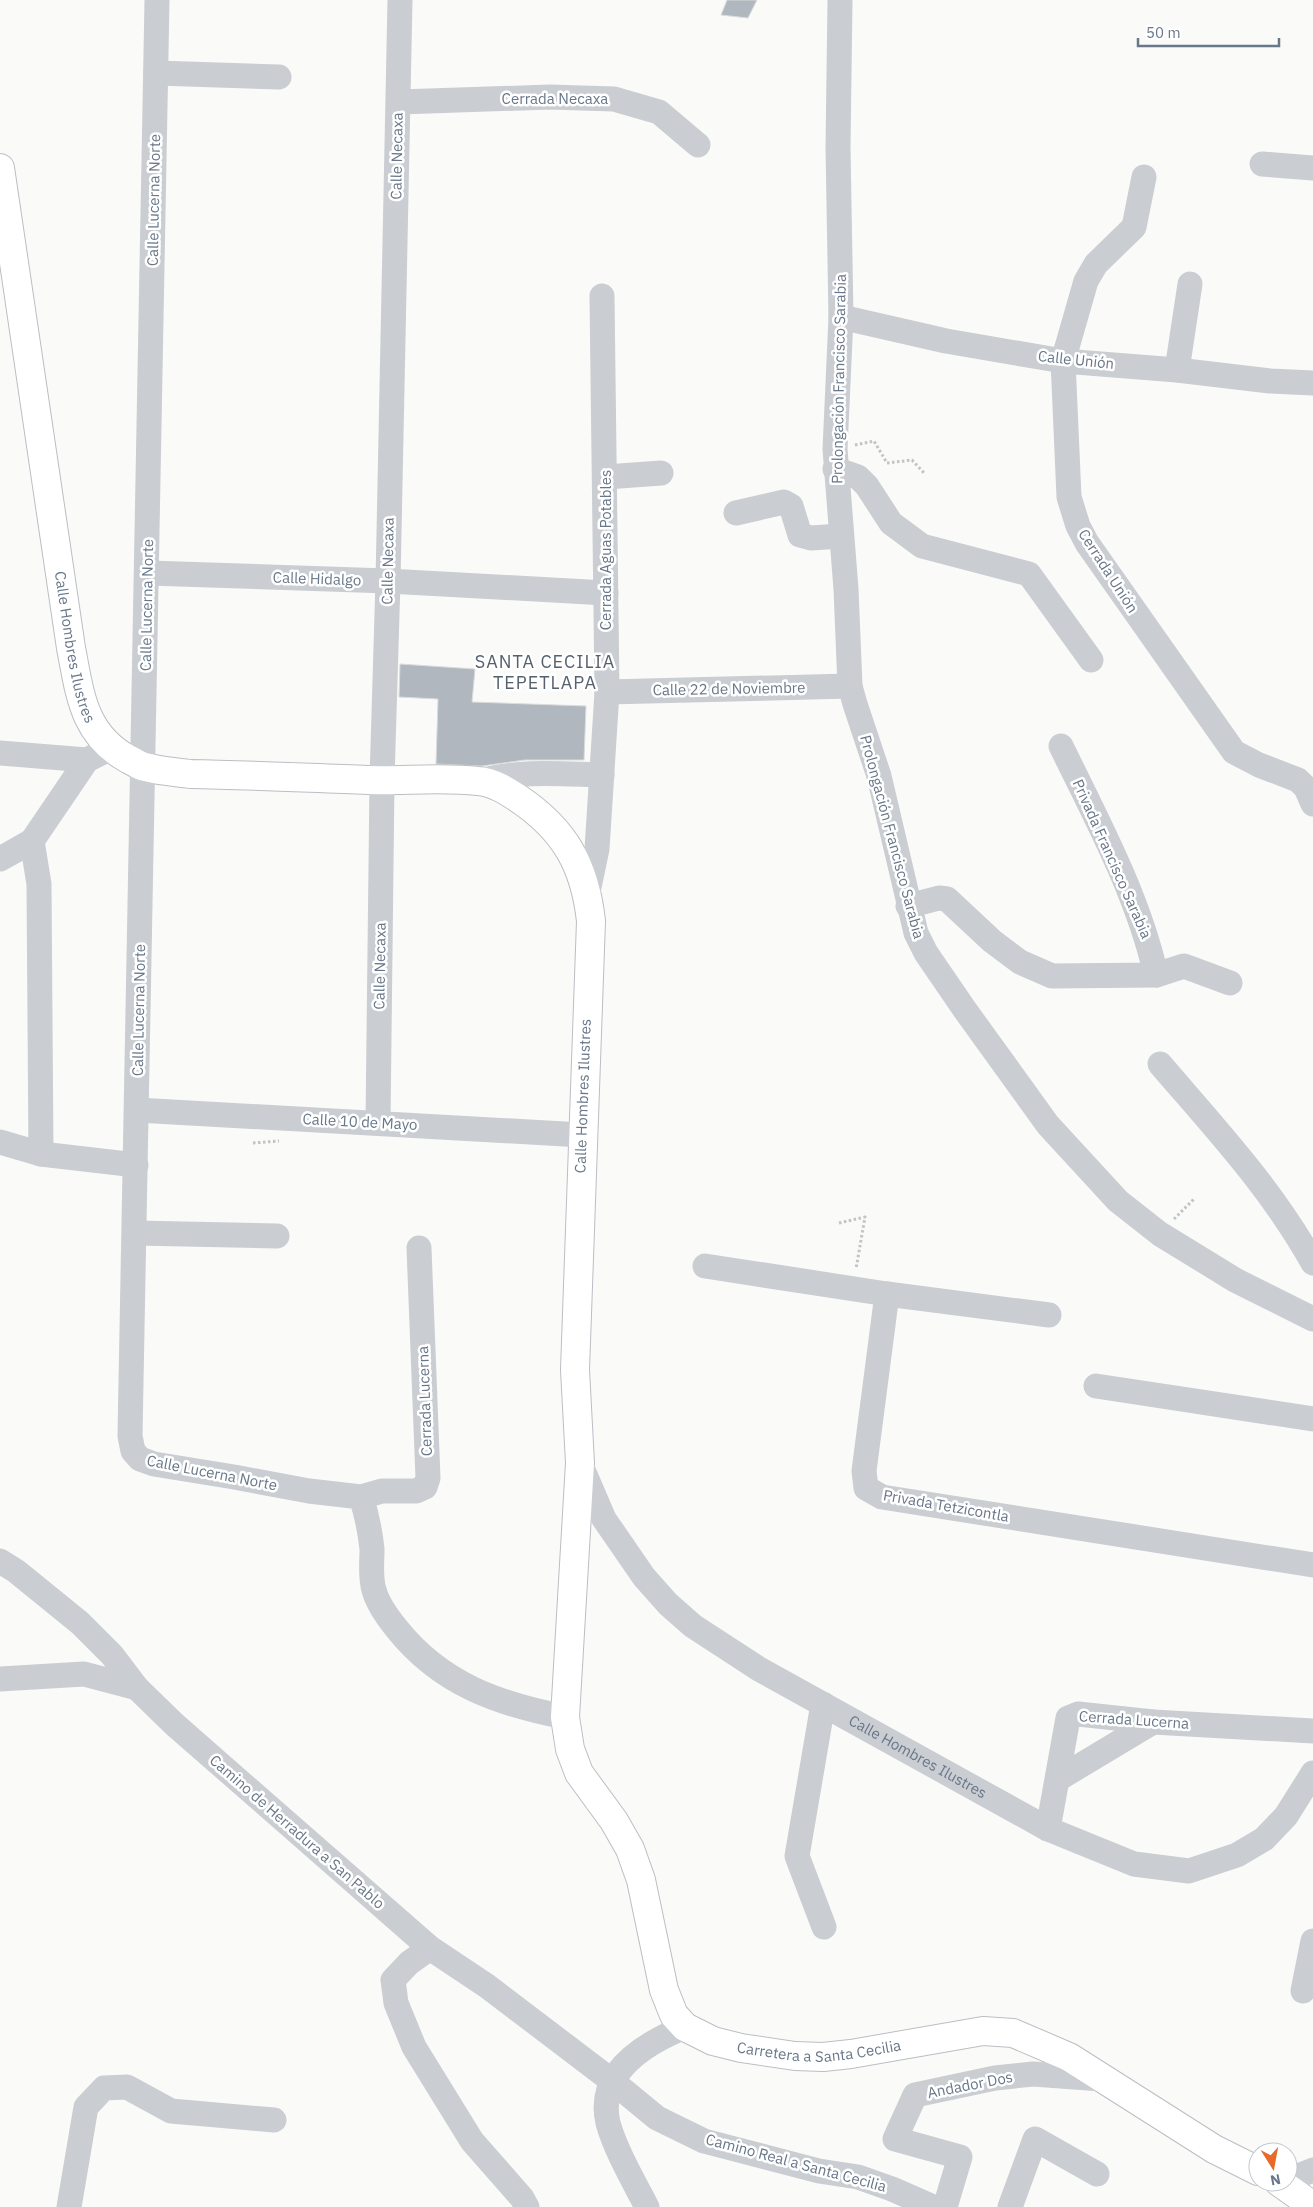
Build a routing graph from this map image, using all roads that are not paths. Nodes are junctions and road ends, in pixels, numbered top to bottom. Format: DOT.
graph roads {
  1 [pos="157,0"];
  2 [pos="400,0"];
  3 [pos="840,0"];
  4 [pos="156,73"];
  5 [pos="279,77"];
  6 [pos="398,102"];
  7 [pos="698,144"];
  8 [pos="1262,164"];
  9 [pos="0,168"];
  10 [pos="1313,168"];
  11 [pos="1144,177"];
  12 [pos="1190,284"];
  13 [pos="602,296"];
  14 [pos="841,318"];
  15 [pos="1063,361"];
  16 [pos="1177,370"];
  17 [pos="1313,383"];
  18 [pos="835,459"];
  19 [pos="661,473"];
  20 [pos="606,478"];
  21 [pos="736,513"];
  22 [pos="841,536"];
  23 [pos="148,573"];
  24 [pos="388,581"];
  25 [pos="606,593"];
  26 [pos="1090,660"];
  27 [pos="850,686"];
  28 [pos="607,692"];
  29 [pos="1061,746"];
  30 [pos="0,753"];
  31 [pos="99,754"];
  32 [pos="143,767"];
  33 [pos="602,775"];
  34 [pos="382,780"];
  35 [pos="480,781"];
  36 [pos="1313,804"];
  37 [pos="32,840"];
  38 [pos="0,858"];
  39 [pos="588,892"];
  40 [pos="908,906"];
  41 [pos="1156,975"];
  42 [pos="1230,983"];
  43 [pos="1160,1064"];
  44 [pos="137,1110"];
  45 [pos="378,1122"];
  46 [pos="582,1135"];
  47 [pos="0,1142"];
  48 [pos="41,1154"];
  49 [pos="136,1165"];
  50 [pos="135,1232"];
  51 [pos="277,1236"];
  52 [pos="419,1248"];
  53 [pos="1313,1263"];
  54 [pos="705,1266"];
  55 [pos="887,1294"];
  56 [pos="1049,1315"];
  57 [pos="1313,1319"];
  58 [pos="1096,1386"];
  59 [pos="1313,1418"];
  60 [pos="580,1463"];
  61 [pos="361,1497"];
  62 [pos="0,1561"];
  63 [pos="1313,1565"];
  64 [pos="0,1679"];
  65 [pos="137,1688"];
  66 [pos="823,1704"];
  67 [pos="565,1717"];
  68 [pos="1153,1722"];
  69 [pos="1313,1732"];
  70 [pos="1058,1779"];
  71 [pos="1311,1784"];
  72 [pos="1048,1829"];
  73 [pos="824,1927"];
  74 [pos="1313,1940"];
  75 [pos="430,1948"];
  76 [pos="1303,1991"];
  77 [pos="685,2027"];
  78 [pos="1102,2079"];
  79 [pos="612,2081"];
  80 [pos="274,2120"];
  81 [pos="1248,2165"];
  82 [pos="1313,2170"];
  83 [pos="1096,2174"];
  84 [pos="1298,2174"];
  85 [pos="1294,2192"];
  86 [pos="1313,2206"];
  87 [pos="69,2207"];
  88 [pos="527,2207"];
  89 [pos="647,2207"];
  90 [pos="933,2207"];
  91 [pos="945,2207"];
  92 [pos="1010,2207"];
  1 -- 4 [label="street, Calle Lucerna Norte"];
  2 -- 6 [label="street, Calle Necaxa"];
  3 -- 14 [label="street, Prolongación Francisco Sarabia"];
  4 -- 5 [label="street"];
  4 -- 23 [label="street, Calle Lucerna Norte"];
  6 -- 7 [label="street, Cerrada Necaxa"];
  6 -- 24 [label="street, Calle Necaxa"];
  8 -- 10 [label="street"];
  9 -- 31 [label="main road, Calle Hombres Ilustres"];
  11 -- 15 [label="street, Cerrada Unión"];
  12 -- 16 [label="street"];
  13 -- 20 [label="street, Cerrada Aguas Potables"];
  14 -- 15 [label="street, Calle Unión"];
  14 -- 18 [label="street, Prolongación Francisco Sarabia"];
  15 -- 16 [label="street, Calle Unión"];
  15 -- 36 [label="street, Cerrada Unión"];
  16 -- 17 [label="street, Calle Unión"];
  18 -- 22 [label="street, Prolongación Francisco Sarabia"];
  18 -- 26 [label="street"];
  19 -- 20 [label="street"];
  20 -- 25 [label="street, Cerrada Aguas Potables"];
  21 -- 22 [label="street"];
  22 -- 27 [label="street, Prolongación Francisco Sarabia"];
  23 -- 24 [label="street, Calle Hidalgo"];
  23 -- 32 [label="street, Calle Lucerna Norte"];
  24 -- 25 [label="street, Calle Hidalgo"];
  24 -- 34 [label="street, Calle Necaxa"];
  25 -- 28 [label="street, Cerrada Aguas Potables"];
  27 -- 28 [label="street, Calle 22 de Noviembre"];
  27 -- 40 [label="street, Prolongación Francisco Sarabia"];
  28 -- 33 [label="street, Cerrada Aguas Potables"];
  29 -- 41 [label="street, Privada Francisco Sarabia"];
  30 -- 31 [label="street"];
  31 -- 32 [label="main road, Calle Hombres Ilustres"];
  31 -- 37 [label="street"];
  32 -- 34 [label="main road, Calle Hombres Ilustres"];
  32 -- 44 [label="street, Calle Lucerna Norte"];
  33 -- 35 [label="street, Calle Hombres Ilustres"];
  33 -- 39 [label="street, Cerrada Aguas Potables"];
  34 -- 35 [label="main road, Calle Hombres Ilustres"];
  34 -- 45 [label="street, Calle Necaxa"];
  35 -- 39 [label="main road, Calle Hombres Ilustres"];
  37 -- 38 [label="street"];
  37 -- 48 [label="street"];
  39 -- 46 [label="main road, Calle Hombres Ilustres"];
  40 -- 41 [label="street"];
  40 -- 57 [label="street, Prolongación Francisco Sarabia"];
  41 -- 42 [label="street"];
  43 -- 53 [label="street"];
  44 -- 45 [label="street, Calle 10 de Mayo"];
  44 -- 49 [label="street, Calle Lucerna Norte"];
  45 -- 46 [label="street, Calle 10 de Mayo"];
  46 -- 60 [label="main road, Calle Hombres Ilustres"];
  47 -- 48 [label="street"];
  48 -- 49 [label="street"];
  49 -- 50 [label="street, Calle Lucerna Norte"];
  50 -- 51 [label="street"];
  50 -- 61 [label="street, Calle Lucerna Norte"];
  52 -- 61 [label="street, Cerrada Lucerna"];
  54 -- 55 [label="street"];
  55 -- 56 [label="street"];
  55 -- 63 [label="street, Privada Tetzicontla"];
  58 -- 59 [label="street"];
  60 -- 66 [label="street, Calle Hombres Ilustres"];
  60 -- 67 [label="main road, Calle Hombres Ilustres"];
  61 -- 67 [label="street"];
  62 -- 65 [label="street, Camino de Herradura a San Pablo"];
  64 -- 65 [label="street"];
  65 -- 75 [label="street, Camino de Herradura a San Pablo"];
  66 -- 72 [label="street, Calle Hombres Ilustres"];
  66 -- 73 [label="street"];
  67 -- 77 [label="main road, Carretera a Santa Cecilia"];
  68 -- 69 [label="street, Cerrada Lucerna"];
  68 -- 70 [label="street"];
  68 -- 70 [label="street, Cerrada Lucerna"];
  70 -- 72 [label="street, Cerrada Lucerna"];
  71 -- 72 [label="street, Calle Hombres Ilustres"];
  74 -- 76 [label="street"];
  75 -- 79 [label="street, Camino de Herradura a San Pablo"];
  75 -- 88 [label="street"];
  77 -- 78 [label="main road, Carretera a Santa Cecilia"];
  77 -- 79 [label="street"];
  78 -- 81 [label="main road, Carretera a Santa Cecilia"];
  78 -- 91 [label="street, Andador Dos"];
  79 -- 89 [label="street"];
  79 -- 90 [label="street, Camino Real a Santa Cecilia"];
  80 -- 87 [label="street"];
  82 -- 84 [label="street"];
  83 -- 92 [label="street"];
  85 -- 86 [label="main road, Carretera a Santa Cecilia"];
}
